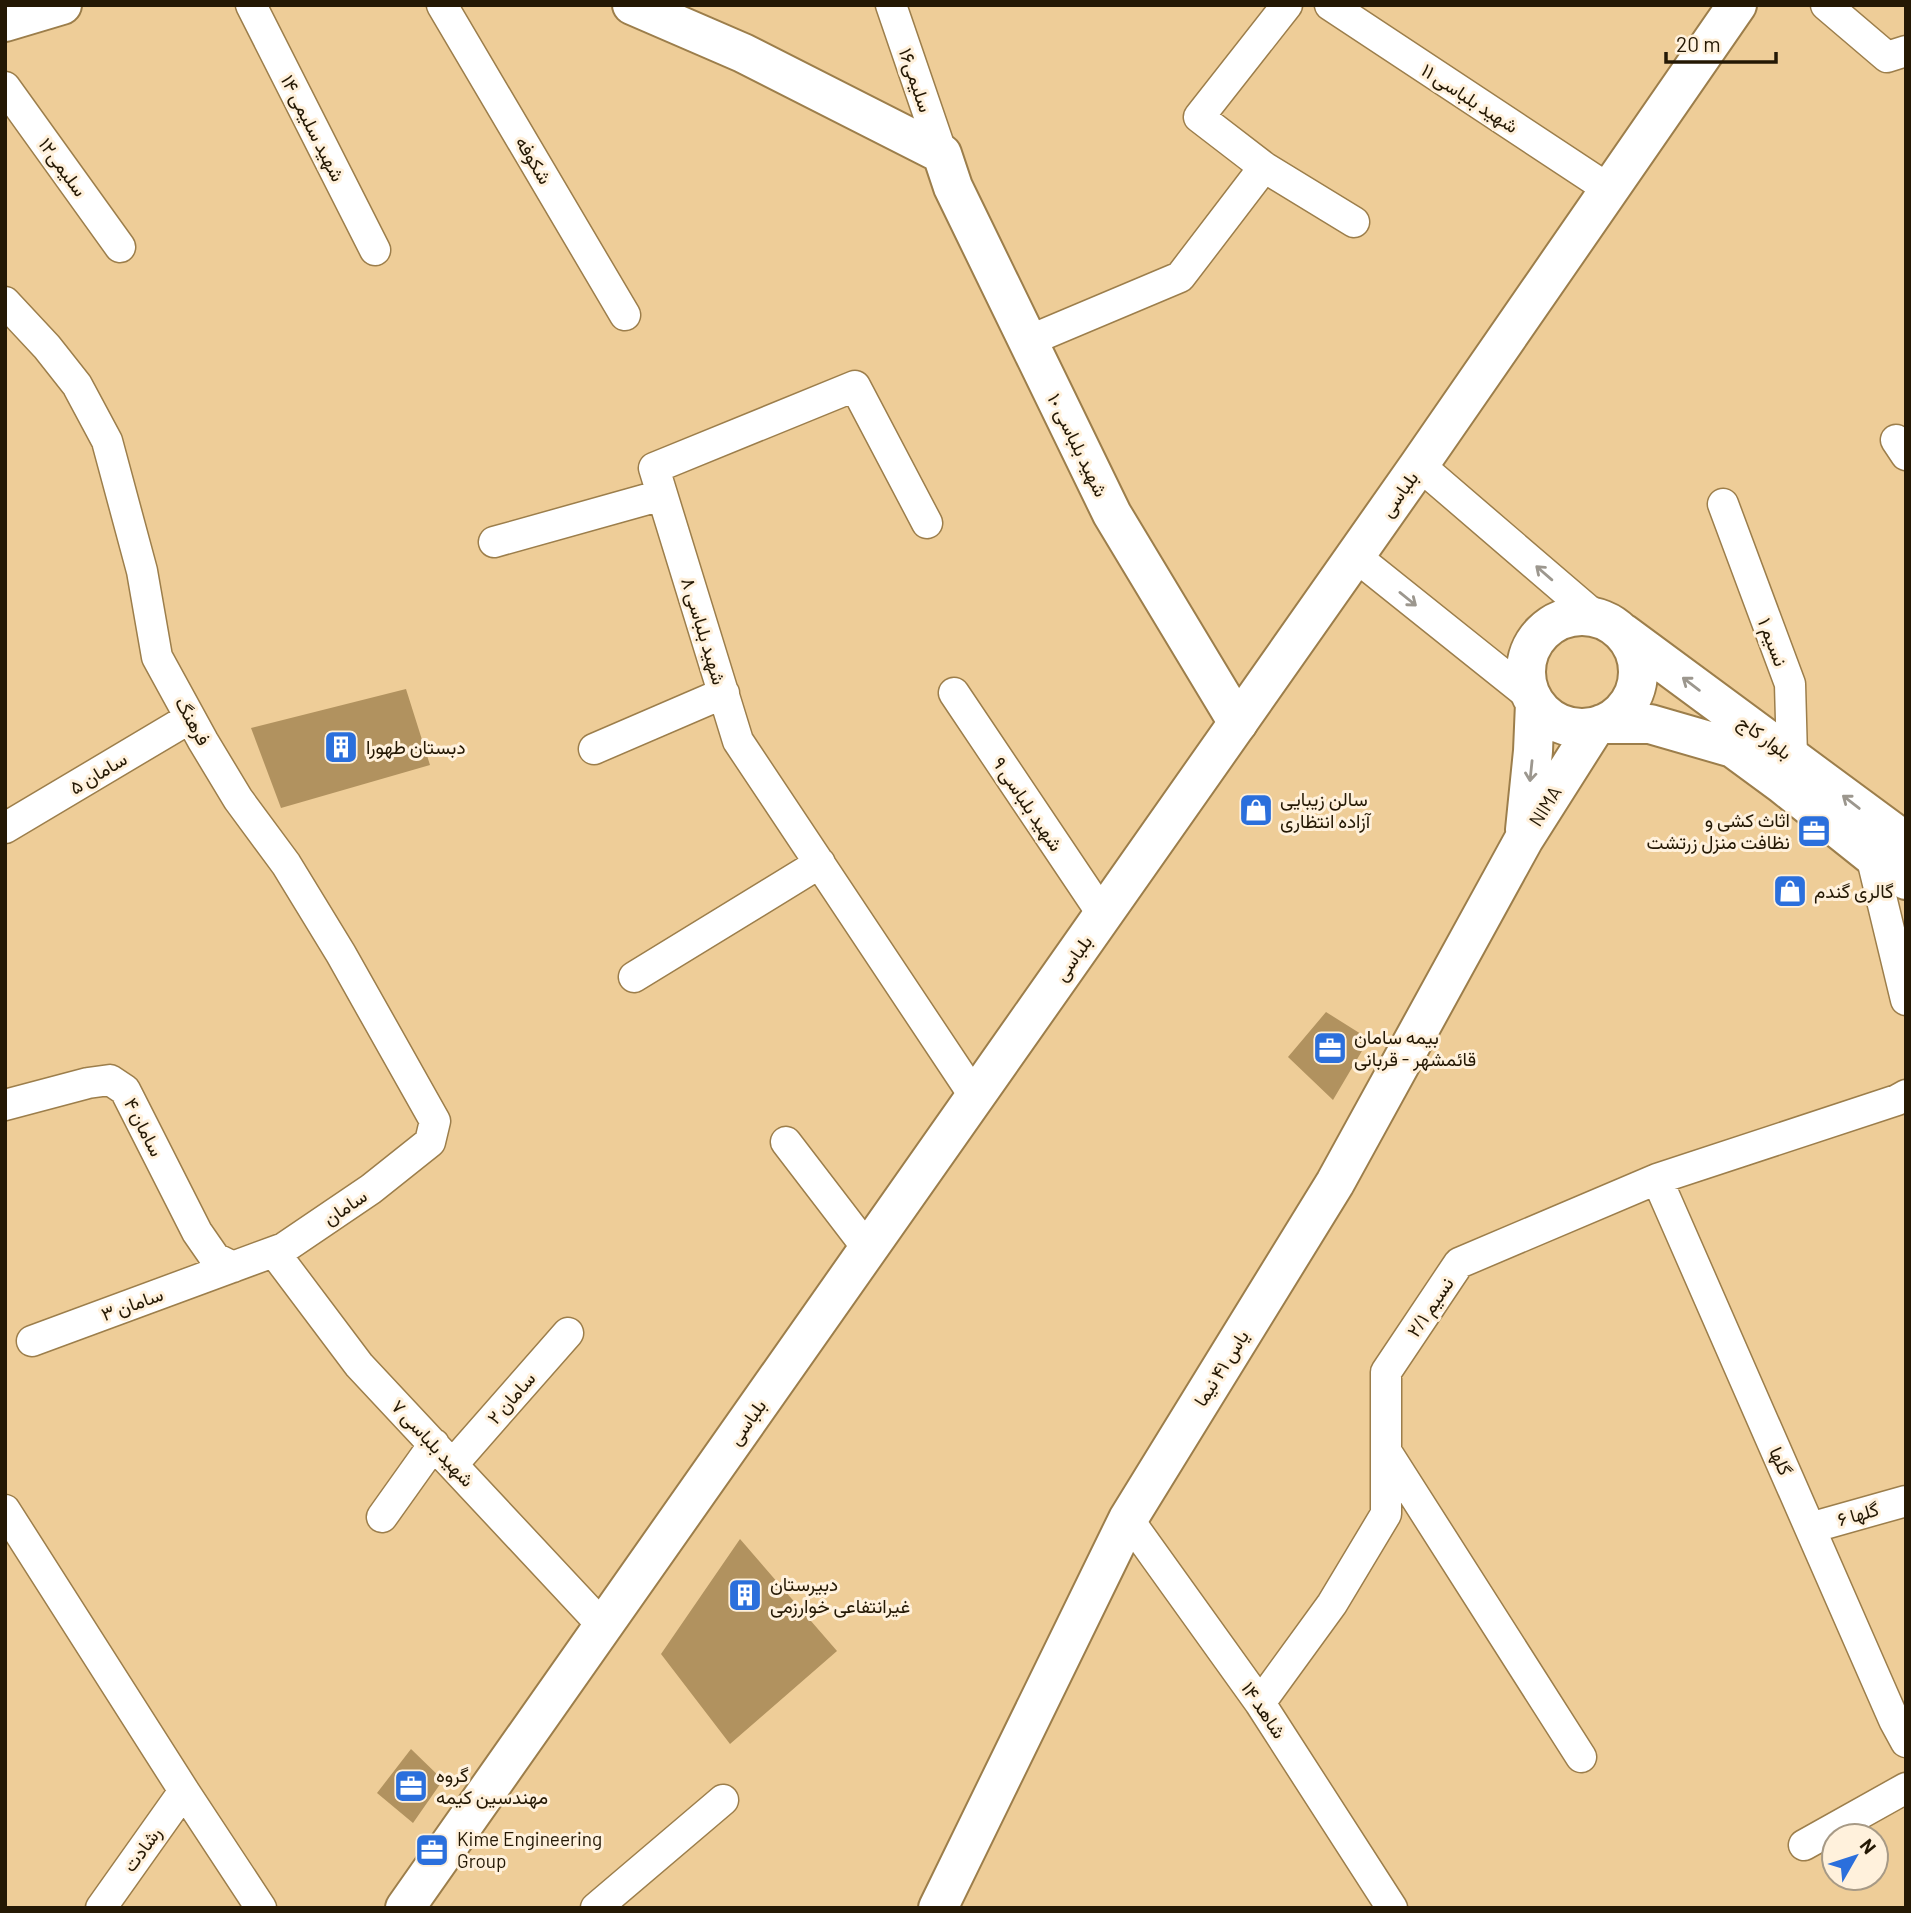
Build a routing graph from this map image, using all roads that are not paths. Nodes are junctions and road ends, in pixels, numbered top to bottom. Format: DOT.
graph roads {
  1 [pos="24,5"];
  2 [pos="62,5"];
  3 [pos="251,5"];
  4 [pos="442,5"];
  5 [pos="632,5"];
  6 [pos="891,5"];
  7 [pos="1287,5"];
  8 [pos="1329,5"];
  9 [pos="1737,5"];
  10 [pos="1826,5"];
  11 [pos="5,22"];
  12 [pos="1906,51"];
  13 [pos="5,87"];
  14 [pos="942,154"];
  15 [pos="1264,167"];
  16 [pos="1609,190"];
  17 [pos="1354,222"];
  18 [pos="120,247"];
  19 [pos="375,250"];
  20 [pos="5,302"];
  21 [pos="625,315"];
  22 [pos="1028,341"];
  23 [pos="1419,465"];
  24 [pos="662,495"];
  25 [pos="1723,504"];
  26 [pos="927,523"];
  27 [pos="494,542"];
  28 [pos="1355,556"];
  29 [pos="1609,625"];
  30 [pos="724,693"];
  31 [pos="954,694"];
  32 [pos="1533,699"];
  33 [pos="190,718"];
  34 [pos="1238,723"];
  35 [pos="1598,726"];
  36 [pos="594,749"];
  37 [pos="1787,770"];
  38 [pos="5,828"];
  39 [pos="1524,839"];
  40 [pos="1887,842"];
  41 [pos="820,863"];
  42 [pos="1906,880"];
  43 [pos="1103,915"];
  44 [pos="634,977"];
  45 [pos="1906,1000"];
  46 [pos="1906,1095"];
  47 [pos="975,1097"];
  48 [pos="5,1105"];
  49 [pos="435,1121"];
  50 [pos="786,1142"];
  51 [pos="1657,1179"];
  52 [pos="868,1249"];
  53 [pos="274,1252"];
  54 [pos="233,1267"];
  55 [pos="568,1333"];
  56 [pos="32,1341"];
  57 [pos="1386,1451"];
  58 [pos="444,1454"];
  59 [pos="1906,1501"];
  60 [pos="5,1510"];
  61 [pos="382,1517"];
  62 [pos="1128,1519"];
  63 [pos="1810,1528"];
  64 [pos="603,1626"];
  65 [pos="1260,1703"];
  66 [pos="1906,1742"];
  67 [pos="1581,1757"];
  68 [pos="1906,1788"];
  69 [pos="184,1791"];
  70 [pos="723,1800"];
  71 [pos="1804,1845"];
  72 [pos="101,1908"];
  73 [pos="261,1908"];
  74 [pos="405,1908"];
  75 [pos="596,1908"];
  76 [pos="938,1908"];
  77 [pos="1392,1908"];
  1 -- 11 [label="street"];
  2 -- 11 [label="street"];
  3 -- 19 [label="street, شهید سلیمی ۱۴"];
  4 -- 21 [label="street, شکوفه"];
  5 -- 14 [label="street"];
  6 -- 14 [label="street, سلیمی۱۶"];
  7 -- 15 [label="street"];
  8 -- 16 [label="street, شهید بلباسی ١١"];
  9 -- 16 [label="street, بلباسی"];
  10 -- 12 [label="street"];
  13 -- 18 [label="street, سلیمی۱۲"];
  14 -- 22 [label="street, شهید بلباسی ١٠"];
  15 -- 17 [label="street"];
  15 -- 22 [label="street"];
  16 -- 23 [label="street, بلباسی"];
  20 -- 33 [label="street, فرهنگ"];
  22 -- 34 [label="street, شهید بلباسی ١٠"];
  23 -- 28 [label="street, بلباسی"];
  29 -- 23 [label="street, بلوار کاج, one-way"];
  24 -- 26 [label="street, شهید بلباسی ۸"];
  24 -- 27 [label="street"];
  24 -- 30 [label="street, شهید بلباسی ۸"];
  25 -- 37 [label="street, نسیم ۱"];
  28 -- 32 [label="street, one-way"];
  28 -- 34 [label="street, بلباسی"];
  29 -- 32 [label="street"];
  29 -- 35 [label="street"];
  37 -- 29 [label="street, بلوار کاج, one-way"];
  30 -- 36 [label="street"];
  30 -- 41 [label="street, شهید بلباسی ۸"];
  31 -- 43 [label="street, شهید بلباسی ۹"];
  32 -- 35 [label="street"];
  32 -- 39 [label="street, NIMA, one-way"];
  33 -- 38 [label="street, سامان ۵"];
  33 -- 49 [label="street, فرهنگ"];
  34 -- 43 [label="street, بلباسی"];
  35 -- 37 [label="street, بلوار کاج"];
  35 -- 39 [label="street, NIMA"];
  37 -- 40 [label="street, بلوار کاج"];
  39 -- 62 [label="street, یاس ۴۱ نیما"];
  40 -- 42 [label="street, بلوار کاج"];
  40 -- 45 [label="street"];
  41 -- 44 [label="street"];
  41 -- 47 [label="street, شهید بلباسی ۸"];
  43 -- 47 [label="street, بلباسی"];
  46 -- 51 [label="street, نسیم ۲/۱"];
  47 -- 52 [label="street, بلباسی"];
  48 -- 54 [label="street, سامان ۴"];
  49 -- 53 [label="street, سامان"];
  50 -- 52 [label="street"];
  51 -- 57 [label="street, نسیم ۲/۱"];
  51 -- 63 [label="street, گلها"];
  52 -- 64 [label="street, بلباسی"];
  53 -- 54 [label="street, سامان"];
  53 -- 58 [label="street, شهید بلباسی ۷"];
  54 -- 56 [label="street, سامان ۳"];
  55 -- 58 [label="street, سامان ۲"];
  57 -- 65 [label="street, نسیم ۲/۱"];
  57 -- 67 [label="street"];
  58 -- 61 [label="street, سامان ۲"];
  58 -- 64 [label="street, شهید بلباسی ۷"];
  59 -- 63 [label="street, گلها ۶"];
  60 -- 69 [label="street"];
  62 -- 65 [label="street, شاهد ۱۴"];
  62 -- 76 [label="street, یاس ۴۱ نیما"];
  63 -- 66 [label="street, گلها"];
  64 -- 74 [label="street, بلباسی"];
  65 -- 77 [label="street, شاهد ۱۴"];
  68 -- 71 [label="street"];
  69 -- 72 [label="street, رشادت"];
  69 -- 73 [label="street"];
  70 -- 75 [label="street"];
}
